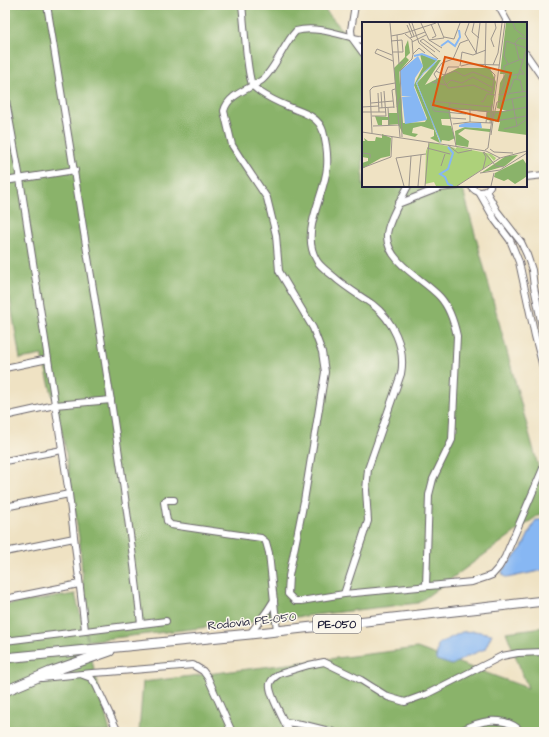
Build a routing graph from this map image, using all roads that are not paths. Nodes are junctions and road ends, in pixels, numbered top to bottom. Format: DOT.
graph roads {
  1 [pos="47,5"];
  2 [pos="242,5"];
  3 [pos="355,5"];
  4 [pos="498,5"];
  5 [pos="507,22"];
  6 [pos="352,38"];
  7 [pos="362,40"];
  8 [pos="362,51"];
  9 [pos="527,55"];
  10 [pos="544,80"];
  11 [pos="253,86"];
  12 [pos="5,96"];
  13 [pos="75,170"];
  14 [pos="544,175"];
  15 [pos="527,177"];
  16 [pos="20,179"];
  17 [pos="5,181"];
  18 [pos="407,187"];
  19 [pos="435,187"];
  20 [pos="448,187"];
  21 [pos="472,187"];
  22 [pos="439,188"];
  23 [pos="488,188"];
  24 [pos="479,192"];
  25 [pos="398,204"];
  26 [pos="544,336"];
  27 [pos="48,359"];
  28 [pos="5,368"];
  29 [pos="544,371"];
  30 [pos="111,400"];
  31 [pos="55,405"];
  32 [pos="5,416"];
  33 [pos="62,450"];
  34 [pos="5,461"];
  35 [pos="544,466"];
  36 [pos="69,494"];
  37 [pos="174,500"];
  38 [pos="5,507"];
  39 [pos="74,538"];
  40 [pos="5,552"];
  41 [pos="80,584"];
  42 [pos="426,586"];
  43 [pos="344,594"];
  44 [pos="5,599"];
  45 [pos="274,600"];
  46 [pos="544,601"];
  47 [pos="166,621"];
  48 [pos="140,624"];
  49 [pos="85,630"];
  50 [pos="277,631"];
  51 [pos="250,634"];
  52 [pos="5,641"];
  53 [pos="130,645"];
  54 [pos="544,652"];
  55 [pos="5,658"];
  56 [pos="79,674"];
  57 [pos="34,679"];
  58 [pos="5,691"];
  59 [pos="285,722"];
  60 [pos="118,732"];
  61 [pos="232,732"];
  62 [pos="289,732"];
  63 [pos="333,732"];
  64 [pos="459,732"];
  65 [pos="522,732"];
  1 -- 13 [label="street"];
  2 -- 11 [label="street"];
  3 -- 6 [label="street"];
  4 -- 5 [label="street"];
  6 -- 7 [label="street"];
  6 -- 8 [label="street"];
  6 -- 11 [label="street"];
  9 -- 10 [label="street"];
  11 -- 43 [label="street"];
  11 -- 43 [label="street"];
  12 -- 16 [label="street"];
  13 -- 16 [label="street"];
  13 -- 30 [label="street"];
  14 -- 15 [label="street"];
  16 -- 17 [label="street"];
  16 -- 27 [label="street"];
  18 -- 25 [label="street"];
  19 -- 22 [label="street"];
  20 -- 22 [label="street"];
  21 -- 24 [label="street"];
  22 -- 25 [label="street"];
  23 -- 24 [label="street"];
  23 -- 26 [label="street"];
  24 -- 29 [label="street"];
  25 -- 42 [label="street"];
  27 -- 28 [label="street"];
  27 -- 31 [label="street"];
  30 -- 31 [label="street"];
  30 -- 48 [label="street"];
  31 -- 32 [label="street"];
  31 -- 33 [label="street"];
  33 -- 34 [label="street"];
  33 -- 36 [label="street"];
  35 -- 42 [label="street"];
  36 -- 38 [label="street"];
  36 -- 39 [label="street"];
  37 -- 45 [label="street"];
  39 -- 40 [label="street"];
  39 -- 41 [label="street"];
  41 -- 44 [label="street"];
  41 -- 49 [label="street"];
  42 -- 43 [label="street"];
  45 -- 50 [label="street"];
  45 -- 51 [label="street"];
  46 -- 50 [label="main road, Rodovia PE-050 / PE-050"];
  47 -- 48 [label="street"];
  48 -- 49 [label="street"];
  49 -- 52 [label="street"];
  50 -- 51 [label="main road, Rodovia PE-050 / PE-050"];
  51 -- 53 [label="main road, Rodovia PE-050 / PE-050"];
  53 -- 55 [label="main road, Rodovia PE-050 / PE-050"];
  53 -- 57 [label="main road, Rodovia PE-050 / PE-050"];
  54 -- 59 [label="street"];
  56 -- 57 [label="street"];
  56 -- 60 [label="street"];
  56 -- 61 [label="street"];
  57 -- 58 [label="main road, Rodovia PE-050 / PE-050"];
  59 -- 62 [label="street"];
  59 -- 63 [label="street"];
  64 -- 65 [label="street"];
}
